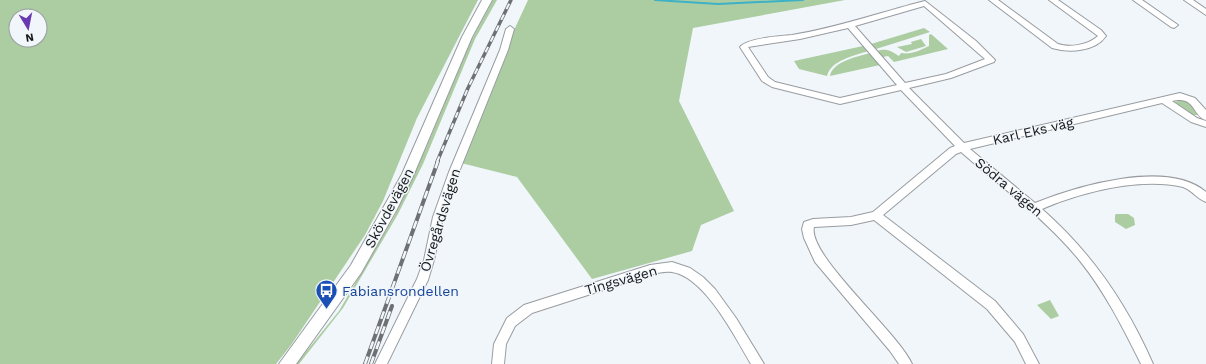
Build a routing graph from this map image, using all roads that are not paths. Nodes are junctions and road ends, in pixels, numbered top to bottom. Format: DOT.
graph roads {
  1 [pos="487,0"];
  2 [pos="993,0"];
  3 [pos="1053,0"];
  4 [pos="1137,0"];
  5 [pos="1188,0"];
  6 [pos="1206,13"];
  7 [pos="850,25"];
  8 [pos="1174,25"];
  9 [pos="510,29"];
  10 [pos="904,86"];
  11 [pos="1164,100"];
  12 [pos="1206,117"];
  13 [pos="1206,124"];
  14 [pos="962,147"];
  15 [pos="1206,198"];
  16 [pos="1034,208"];
  17 [pos="876,215"];
  18 [pos="287,364"];
  19 [pos="381,364"];
  20 [pos="498,364"];
  21 [pos="758,364"];
  22 [pos="906,364"];
  23 [pos="1033,364"];
  24 [pos="1147,364"];
  1 -- 18 [label="main road, Skövdevägen"];
  2 -- 3 [label="street"];
  4 -- 8 [label="street"];
  5 -- 6 [label="street"];
  7 -- 10 [label="street, Södra vägen"];
  7 -- 10 [label="street"];
  7 -- 10 [label="street"];
  9 -- 19 [label="street, Övregårdsvägen"];
  10 -- 14 [label="street, Södra vägen"];
  11 -- 12 [label="street, Karl Eks väg"];
  11 -- 13 [label="street"];
  11 -- 14 [label="street, Karl Eks väg"];
  14 -- 16 [label="street, Södra vägen"];
  14 -- 17 [label="street, Karl Eks väg"];
  15 -- 16 [label="street"];
  16 -- 24 [label="street, Södra vägen"];
  17 -- 22 [label="street"];
  17 -- 23 [label="street"];
  20 -- 21 [label="street, Tingsvägen"];
}
